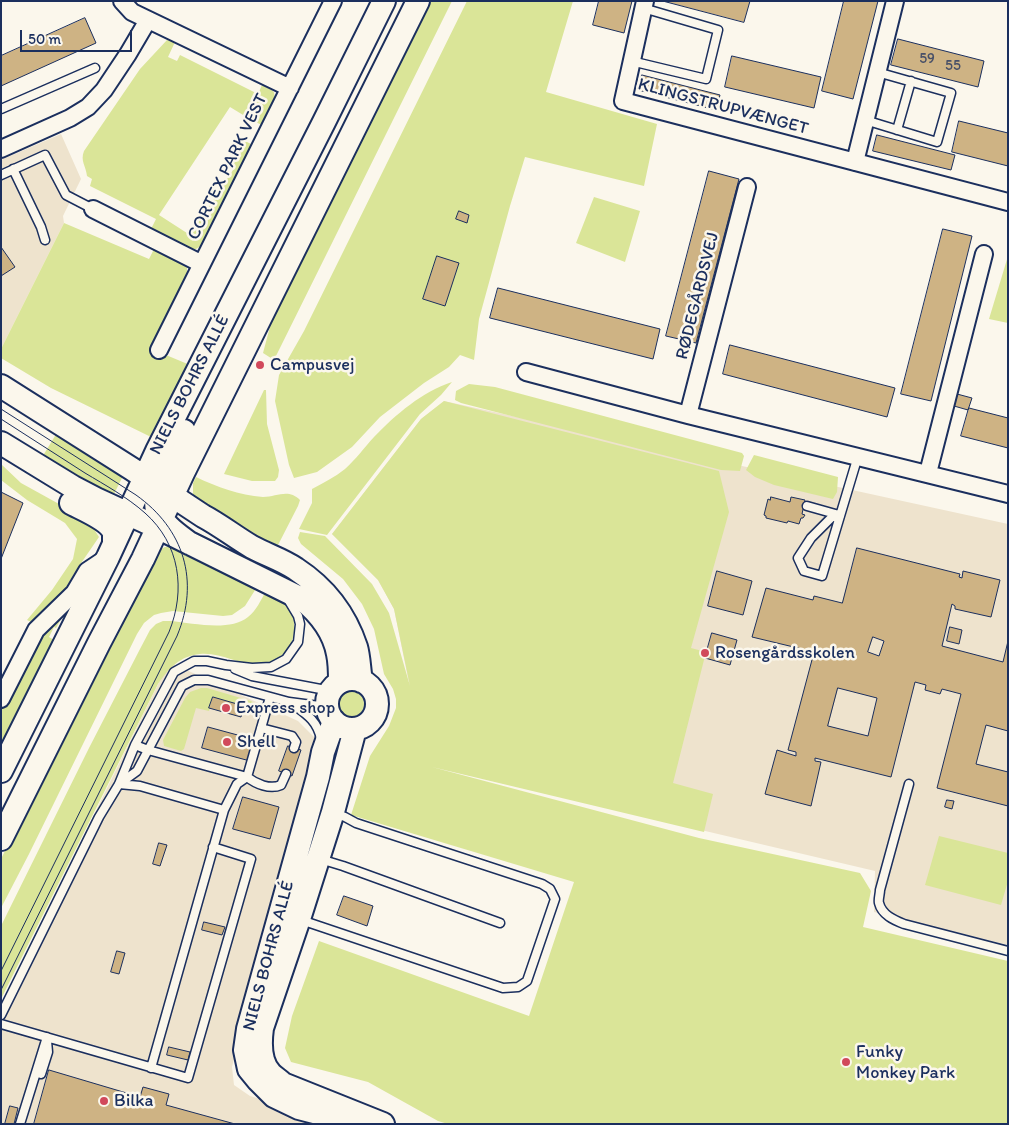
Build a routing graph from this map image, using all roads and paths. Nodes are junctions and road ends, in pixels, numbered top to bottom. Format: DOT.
graph roads {
  1 [pos="122,1"];
  2 [pos="333,1"];
  3 [pos="384,1"];
  4 [pos="418,1"];
  5 [pos="895,1"];
  6 [pos="644,5"];
  7 [pos="148,20"];
  8 [pos="631,61"];
  9 [pos="95,68"];
  10 [pos="877,72"];
  11 [pos="911,81"];
  12 [pos="290,88"];
  13 [pos="1,109"];
  14 [pos="865,120"];
  15 [pos="897,130"];
  16 [pos="1,149"];
  17 [pos="855,162"];
  18 [pos="13,169"];
  19 [pos="1,175"];
  20 [pos="747,186"];
  21 [pos="1008,202"];
  22 [pos="93,209"];
  23 [pos="45,240"];
  24 [pos="984,254"];
  25 [pos="202,264"];
  26 [pos="159,350"];
  27 [pos="526,372"];
  28 [pos="1,386"];
  29 [pos="688,415"];
  30 [pos="1,443"];
  31 [pos="1,452"];
  32 [pos="858,456"];
  33 [pos="928,473"];
  34 [pos="1008,494"];
  35 [pos="807,506"];
  36 [pos="144,516"];
  37 [pos="840,516"];
  38 [pos="274,586"];
  39 [pos="226,666"];
  40 [pos="339,696"];
  41 [pos="270,697"];
  42 [pos="1,699"];
  43 [pos="289,702"];
  44 [pos="261,728"];
  45 [pos="356,729"];
  46 [pos="135,745"];
  47 [pos="294,748"];
  48 [pos="148,750"];
  49 [pos="323,752"];
  50 [pos="1,771"];
  51 [pos="286,774"];
  52 [pos="247,777"];
  53 [pos="318,778"];
  54 [pos="119,784"];
  55 [pos="909,784"];
  56 [pos="326,809"];
  57 [pos="224,810"];
  58 [pos="1,839"];
  59 [pos="213,847"];
  60 [pos="315,858"];
  61 [pos="295,913"];
  62 [pos="500,922"];
  63 [pos="1008,951"];
  64 [pos="1,1015"];
  65 [pos="1,1024"];
  66 [pos="47,1037"];
  67 [pos="151,1068"];
  68 [pos="20,1124"];
  69 [pos="360,1124"];
  70 [pos="383,1124"];
  1 -- 7 [label="street, CORTEX PARK VEST"];
  2 -- 12 [label="street, CORTEX PARK VEST"];
  3 -- 36 [label="street, NIELS BOHRS ALLÉ"];
  4 -- 36 [label="street, NIELS BOHRS ALLÉ"];
  5 -- 10 [label="street"];
  6 -- 8 [label="street, KLINGSTRUPVÆNGET"];
  6 -- 8 [label="lane"];
  7 -- 12 [label="street, CORTEX PARK VEST"];
  7 -- 16 [label="street"];
  8 -- 17 [label="street, KLINGSTRUPVÆNGET"];
  9 -- 13 [label="lane"];
  10 -- 11 [label="lane"];
  10 -- 14 [label="street"];
  11 -- 15 [label="lane"];
  11 -- 15 [label="lane"];
  12 -- 25 [label="street, CORTEX PARK VEST"];
  14 -- 15 [label="lane"];
  14 -- 17 [label="street"];
  17 -- 21 [label="street, KLINGSTRUPVÆNGET"];
  18 -- 19 [label="lane"];
  18 -- 22 [label="lane"];
  18 -- 23 [label="lane"];
  20 -- 29 [label="street, RØDEGÅRDSVEJ"];
  22 -- 25 [label="street, CORTEX PARK VEST"];
  24 -- 33 [label="street"];
  25 -- 26 [label="street, CORTEX PARK VEST"];
  27 -- 29 [label="street"];
  28 -- 36 [label="street"];
  29 -- 32 [label="street"];
  30 -- 36 [label="street"];
  31 -- 36 [label="street"];
  32 -- 33 [label="street"];
  32 -- 37 [label="lane"];
  33 -- 34 [label="street"];
  35 -- 37 [label="lane"];
  36 -- 38 [label="street, NIELS BOHRS ALLÉ"];
  36 -- 40 [label="street, NIELS BOHRS ALLÉ"];
  36 -- 42 [label="street"];
  36 -- 50 [label="street, NIELS BOHRS ALLÉ"];
  36 -- 58 [label="street, NIELS BOHRS ALLÉ"];
  37 -- 37 [label="lane"];
  38 -- 39 [label="lane"];
  38 -- 40 [label="street, NIELS BOHRS ALLÉ"];
  39 -- 40 [label="lane"];
  39 -- 46 [label="lane"];
  40 -- 43 [label="lane"];
  40 -- 45 [label="street"];
  40 -- 45 [label="street"];
  40 -- 49 [label="street, NIELS BOHRS ALLÉ"];
  41 -- 43 [label="lane"];
  41 -- 44 [label="lane"];
  41 -- 48 [label="lane"];
  43 -- 49 [label="lane"];
  44 -- 47 [label="lane"];
  44 -- 52 [label="lane"];
  45 -- 56 [label="street, NIELS BOHRS ALLÉ"];
  46 -- 48 [label="lane"];
  46 -- 54 [label="lane"];
  48 -- 52 [label="lane"];
  48 -- 54 [label="lane"];
  49 -- 53 [label="street, NIELS BOHRS ALLÉ"];
  51 -- 52 [label="lane"];
  52 -- 57 [label="lane"];
  53 -- 56 [label="lane"];
  53 -- 69 [label="street, NIELS BOHRS ALLÉ"];
  54 -- 57 [label="lane"];
  54 -- 64 [label="lane"];
  55 -- 63 [label="lane"];
  56 -- 60 [label="street, NIELS BOHRS ALLÉ"];
  56 -- 61 [label="lane"];
  57 -- 59 [label="lane"];
  59 -- 67 [label="lane"];
  59 -- 67 [label="lane"];
  60 -- 61 [label="street, NIELS BOHRS ALLÉ"];
  60 -- 62 [label="lane"];
  61 -- 70 [label="street, NIELS BOHRS ALLÉ"];
  65 -- 66 [label="lane"];
  66 -- 67 [label="lane"];
  66 -- 68 [label="lane"];
}
